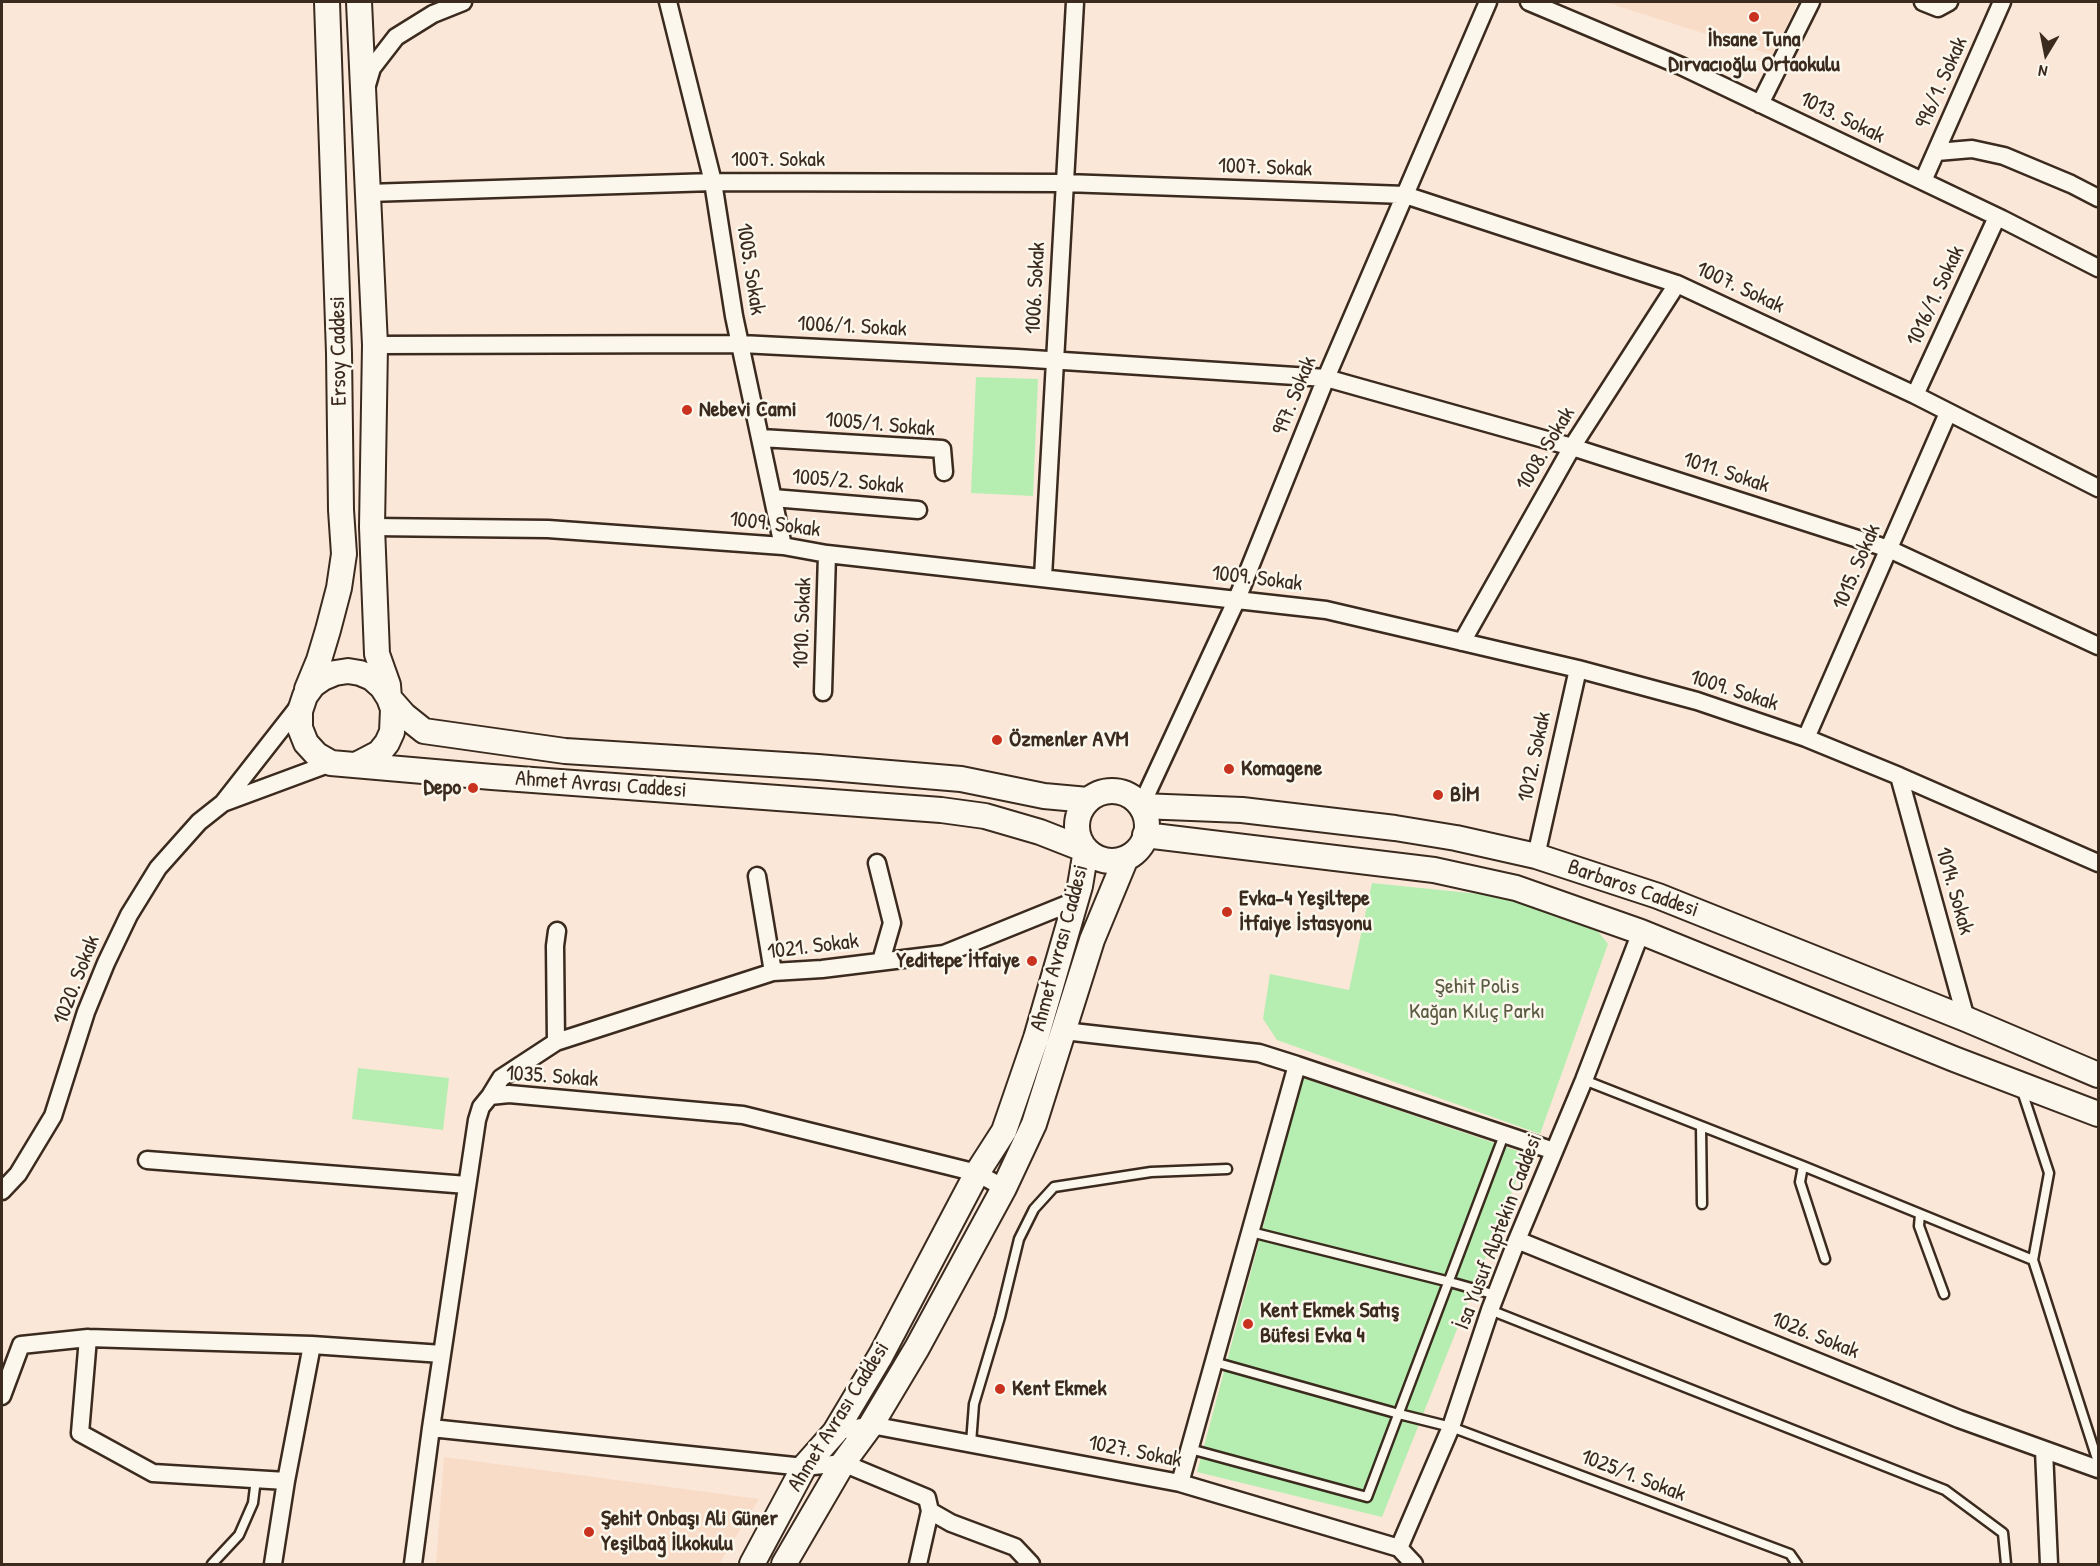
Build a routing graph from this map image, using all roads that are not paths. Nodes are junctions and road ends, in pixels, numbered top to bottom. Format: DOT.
graph roads {
  1 [pos="327,2"];
  2 [pos="359,2"];
  3 [pos="463,2"];
  4 [pos="469,2"];
  5 [pos="668,2"];
  6 [pos="1075,2"];
  7 [pos="1488,2"];
  8 [pos="1529,2"];
  9 [pos="1811,2"];
  10 [pos="2002,2"];
  11 [pos="364,94"];
  12 [pos="1760,104"];
  13 [pos="1936,152"];
  14 [pos="1923,181"];
  15 [pos="713,182"];
  16 [pos="1065,183"];
  17 [pos="368,193"];
  18 [pos="1405,195"];
  19 [pos="2098,198"];
  20 [pos="1997,217"];
  21 [pos="2098,268"];
  22 [pos="1677,284"];
  23 [pos="741,344"];
  24 [pos="375,345"];
  25 [pos="1055,360"];
  26 [pos="1326,378"];
  27 [pos="1915,395"];
  28 [pos="1948,413"];
  29 [pos="761,438"];
  30 [pos="1572,447"];
  31 [pos="944,472"];
  32 [pos="2098,488"];
  33 [pos="773,498"];
  34 [pos="918,510"];
  35 [pos="372,527"];
  36 [pos="783,546"];
  37 [pos="1889,549"];
  38 [pos="827,554"];
  39 [pos="1043,577"];
  40 [pos="1237,599"];
  41 [pos="1462,642"];
  42 [pos="2098,646"];
  43 [pos="1578,669"];
  44 [pos="823,692"];
  45 [pos="389,698"];
  46 [pos="302,701"];
  47 [pos="1806,738"];
  48 [pos="331,763"];
  49 [pos="358,764"];
  50 [pos="1899,776"];
  51 [pos="1088,800"];
  52 [pos="223,803"];
  53 [pos="1141,806"];
  54 [pos="1145,835"];
  55 [pos="1086,850"];
  56 [pos="1536,856"];
  57 [pos="1126,858"];
  58 [pos="877,863"];
  59 [pos="2098,863"];
  60 [pos="757,876"];
  61 [pos="1075,901"];
  62 [pos="557,931"];
  63 [pos="1641,932"];
  64 [pos="881,961"];
  65 [pos="773,972"];
  66 [pos="1966,1019"];
  67 [pos="1064,1031"];
  68 [pos="556,1042"];
  69 [pos="1297,1065"];
  70 [pos="2098,1075"];
  71 [pos="1584,1080"];
  72 [pos="2019,1085"];
  73 [pos="490,1096"];
  74 [pos="2098,1114"];
  75 [pos="1701,1126"];
  76 [pos="1504,1135"];
  77 [pos="1554,1151"];
  78 [pos="147,1160"];
  79 [pos="1803,1166"];
  80 [pos="1227,1169"];
  81 [pos="977,1173"];
  82 [pos="467,1185"];
  83 [pos="1004,1188"];
  84 [pos="2,1191"];
  85 [pos="1702,1204"];
  86 [pos="1920,1214"];
  87 [pos="1251,1232"];
  88 [pos="1517,1240"];
  89 [pos="1825,1259"];
  90 [pos="2033,1260"];
  91 [pos="1450,1282"];
  92 [pos="1944,1294"];
  93 [pos="1493,1303"];
  94 [pos="88,1338"];
  95 [pos="312,1345"];
  96 [pos="442,1354"];
  97 [pos="1214,1362"];
  98 [pos="2,1395"];
  99 [pos="1399,1414"];
  100 [pos="871,1425"];
  101 [pos="1451,1426"];
  102 [pos="431,1428"];
  103 [pos="835,1432"];
  104 [pos="971,1443"];
  105 [pos="1190,1449"];
  106 [pos="2044,1450"];
  107 [pos="2098,1462"];
  108 [pos="843,1463"];
  109 [pos="804,1467"];
  110 [pos="2098,1469"];
  111 [pos="256,1479"];
  112 [pos="286,1481"];
  113 [pos="1180,1483"];
  114 [pos="930,1510"];
  115 [pos="1399,1548"];
  116 [pos="212,1564"];
  117 [pos="273,1564"];
  118 [pos="413,1564"];
  119 [pos="752,1564"];
  120 [pos="784,1564"];
  121 [pos="918,1564"];
  122 [pos="1032,1564"];
  123 [pos="1414,1564"];
  124 [pos="1797,1564"];
  125 [pos="2006,1564"];
  126 [pos="2049,1564"];
  1 -- 46 [label="main road, Ersoy Caddesi"];
  2 -- 11 [label="main road, Ersoy Caddesi"];
  3 -- 4 [label="street"];
  3 -- 11 [label="street"];
  5 -- 15 [label="street, 1005. Sokak"];
  6 -- 16 [label="street, 1006. Sokak"];
  7 -- 18 [label="street, 997. Sokak"];
  8 -- 12 [label="street, 1013. Sokak"];
  9 -- 12 [label="street"];
  10 -- 13 [label="street, 996/1. Sokak"];
  11 -- 17 [label="main road, Ersoy Caddesi"];
  12 -- 14 [label="street, 1013. Sokak"];
  13 -- 14 [label="street, 996/1. Sokak"];
  13 -- 19 [label="street"];
  14 -- 20 [label="street, 1013. Sokak"];
  15 -- 16 [label="street, 1007. Sokak"];
  15 -- 17 [label="street, 1007. Sokak"];
  15 -- 23 [label="street, 1005. Sokak"];
  16 -- 18 [label="street, 1007. Sokak"];
  16 -- 25 [label="street, 1006. Sokak"];
  17 -- 24 [label="main road, Ersoy Caddesi"];
  18 -- 22 [label="street, 1007. Sokak"];
  18 -- 26 [label="street, 997. Sokak"];
  20 -- 21 [label="street, 1013. Sokak"];
  20 -- 27 [label="street, 1016/1. Sokak"];
  22 -- 27 [label="street, 1007. Sokak"];
  22 -- 30 [label="street, 1008. Sokak"];
  23 -- 24 [label="street, 1006/1. Sokak"];
  23 -- 25 [label="street, 1006/1. Sokak"];
  23 -- 29 [label="street, 1005. Sokak"];
  24 -- 35 [label="main road, Ersoy Caddesi"];
  25 -- 26 [label="street, 1006/1. Sokak"];
  25 -- 39 [label="street, 1006. Sokak"];
  26 -- 30 [label="street, 1011. Sokak"];
  26 -- 40 [label="street, 997. Sokak"];
  27 -- 28 [label="street, 1007. Sokak"];
  28 -- 32 [label="street, 1007. Sokak"];
  28 -- 37 [label="street, 1015. Sokak"];
  29 -- 31 [label="street, 1005/1. Sokak"];
  29 -- 33 [label="street, 1005. Sokak"];
  30 -- 37 [label="street, 1011. Sokak"];
  30 -- 41 [label="street, 1008. Sokak"];
  33 -- 34 [label="street, 1005/2. Sokak"];
  33 -- 36 [label="street, 1005. Sokak"];
  35 -- 36 [label="street, 1009. Sokak"];
  35 -- 45 [label="main road, Ersoy Caddesi"];
  36 -- 38 [label="street, 1009. Sokak"];
  37 -- 42 [label="street, 1011. Sokak"];
  37 -- 47 [label="street, 1015. Sokak"];
  38 -- 39 [label="street, 1009. Sokak"];
  38 -- 44 [label="street, 1010. Sokak"];
  39 -- 40 [label="street, 1009. Sokak"];
  40 -- 41 [label="street, 1009. Sokak"];
  40 -- 53 [label="street, 997. Sokak"];
  41 -- 43 [label="street, 1009. Sokak"];
  43 -- 47 [label="street, 1009. Sokak"];
  43 -- 56 [label="street, 1012. Sokak"];
  45 -- 46 [label="main road, Ahmet Avrası Caddesi"];
  45 -- 49 [label="main road"];
  45 -- 51 [label="main road, Ahmet Avrası Caddesi"];
  46 -- 48 [label="main road"];
  46 -- 52 [label="street, 1020. Sokak"];
  47 -- 50 [label="street, 1009. Sokak"];
  48 -- 49 [label="main road, Ahmet Avrası Caddesi"];
  48 -- 52 [label="street, 1020. Sokak"];
  49 -- 55 [label="main road, Ahmet Avrası Caddesi"];
  50 -- 59 [label="street, 1009. Sokak"];
  50 -- 66 [label="street, 1014. Sokak"];
  51 -- 53 [label="main road"];
  51 -- 55 [label="main road"];
  52 -- 84 [label="street, 1020. Sokak"];
  53 -- 54 [label="main road"];
  53 -- 56 [label="main road, Barbaros Caddesi"];
  54 -- 57 [label="main road"];
  54 -- 63 [label="main road, Barbaros Caddesi"];
  55 -- 57 [label="main road"];
  55 -- 61 [label="main road, Ahmet Avrası Caddesi"];
  56 -- 66 [label="main road, Barbaros Caddesi"];
  57 -- 67 [label="main road, Ahmet Avrası Caddesi"];
  58 -- 64 [label="street"];
  60 -- 65 [label="street"];
  61 -- 64 [label="street, 1021. Sokak"];
  61 -- 81 [label="main road, Ahmet Avrası Caddesi"];
  62 -- 68 [label="street"];
  63 -- 71 [label="street, İsa Yusuf Alptekin Caddesi"];
  63 -- 72 [label="main road, Barbaros Caddesi"];
  64 -- 65 [label="street, 1021. Sokak"];
  65 -- 68 [label="street, 1021. Sokak"];
  66 -- 70 [label="main road, Barbaros Caddesi"];
  67 -- 69 [label="street"];
  67 -- 83 [label="main road, Ahmet Avrası Caddesi"];
  68 -- 73 [label="street, 1021. Sokak"];
  69 -- 76 [label="street"];
  69 -- 87 [label="street"];
  71 -- 75 [label="lane"];
  71 -- 77 [label="street, İsa Yusuf Alptekin Caddesi"];
  72 -- 74 [label="main road, Barbaros Caddesi"];
  72 -- 90 [label="lane"];
  73 -- 81 [label="street, 1035. Sokak"];
  73 -- 82 [label="street, 1035. Sokak"];
  75 -- 79 [label="lane"];
  75 -- 85 [label="lane"];
  76 -- 77 [label="street"];
  76 -- 91 [label="lane"];
  77 -- 88 [label="street, İsa Yusuf Alptekin Caddesi"];
  78 -- 82 [label="street"];
  79 -- 86 [label="lane"];
  79 -- 89 [label="lane"];
  80 -- 104 [label="lane"];
  81 -- 83 [label="street, 1035. Sokak"];
  81 -- 103 [label="main road, Ahmet Avrası Caddesi"];
  82 -- 96 [label="street, 1035. Sokak"];
  83 -- 100 [label="main road, Ahmet Avrası Caddesi"];
  86 -- 90 [label="lane"];
  86 -- 92 [label="lane"];
  87 -- 91 [label="lane"];
  87 -- 97 [label="street"];
  88 -- 93 [label="street, İsa Yusuf Alptekin Caddesi"];
  88 -- 106 [label="street, 1026. Sokak"];
  90 -- 107 [label="lane"];
  91 -- 93 [label="lane"];
  91 -- 99 [label="lane"];
  93 -- 101 [label="street, İsa Yusuf Alptekin Caddesi"];
  93 -- 125 [label="lane"];
  94 -- 95 [label="street"];
  94 -- 98 [label="street"];
  94 -- 111 [label="street"];
  95 -- 96 [label="street"];
  95 -- 112 [label="street"];
  96 -- 102 [label="street, 1035. Sokak"];
  97 -- 99 [label="lane, 1025/1. Sokak"];
  97 -- 105 [label="street"];
  99 -- 101 [label="lane, 1025/1. Sokak"];
  99 -- 105 [label="lane"];
  100 -- 103 [label="street, 1027. Sokak"];
  100 -- 104 [label="street, 1027. Sokak"];
  100 -- 108 [label="main road, Ahmet Avrası Caddesi"];
  101 -- 115 [label="street, İsa Yusuf Alptekin Caddesi"];
  101 -- 124 [label="lane, 1025/1. Sokak"];
  102 -- 109 [label="street"];
  102 -- 118 [label="street, 1035. Sokak"];
  103 -- 109 [label="main road, Ahmet Avrası Caddesi"];
  104 -- 113 [label="street, 1027. Sokak"];
  105 -- 113 [label="street"];
  106 -- 110 [label="street, 1026. Sokak"];
  106 -- 126 [label="street"];
  108 -- 109 [label="street"];
  108 -- 114 [label="street"];
  108 -- 120 [label="main road, Ahmet Avrası Caddesi"];
  109 -- 119 [label="main road, Ahmet Avrası Caddesi"];
  111 -- 112 [label="street"];
  111 -- 116 [label="lane"];
  112 -- 117 [label="street"];
  113 -- 115 [label="street, 1027. Sokak"];
  114 -- 121 [label="street"];
  114 -- 122 [label="street"];
  115 -- 123 [label="street"];
}
